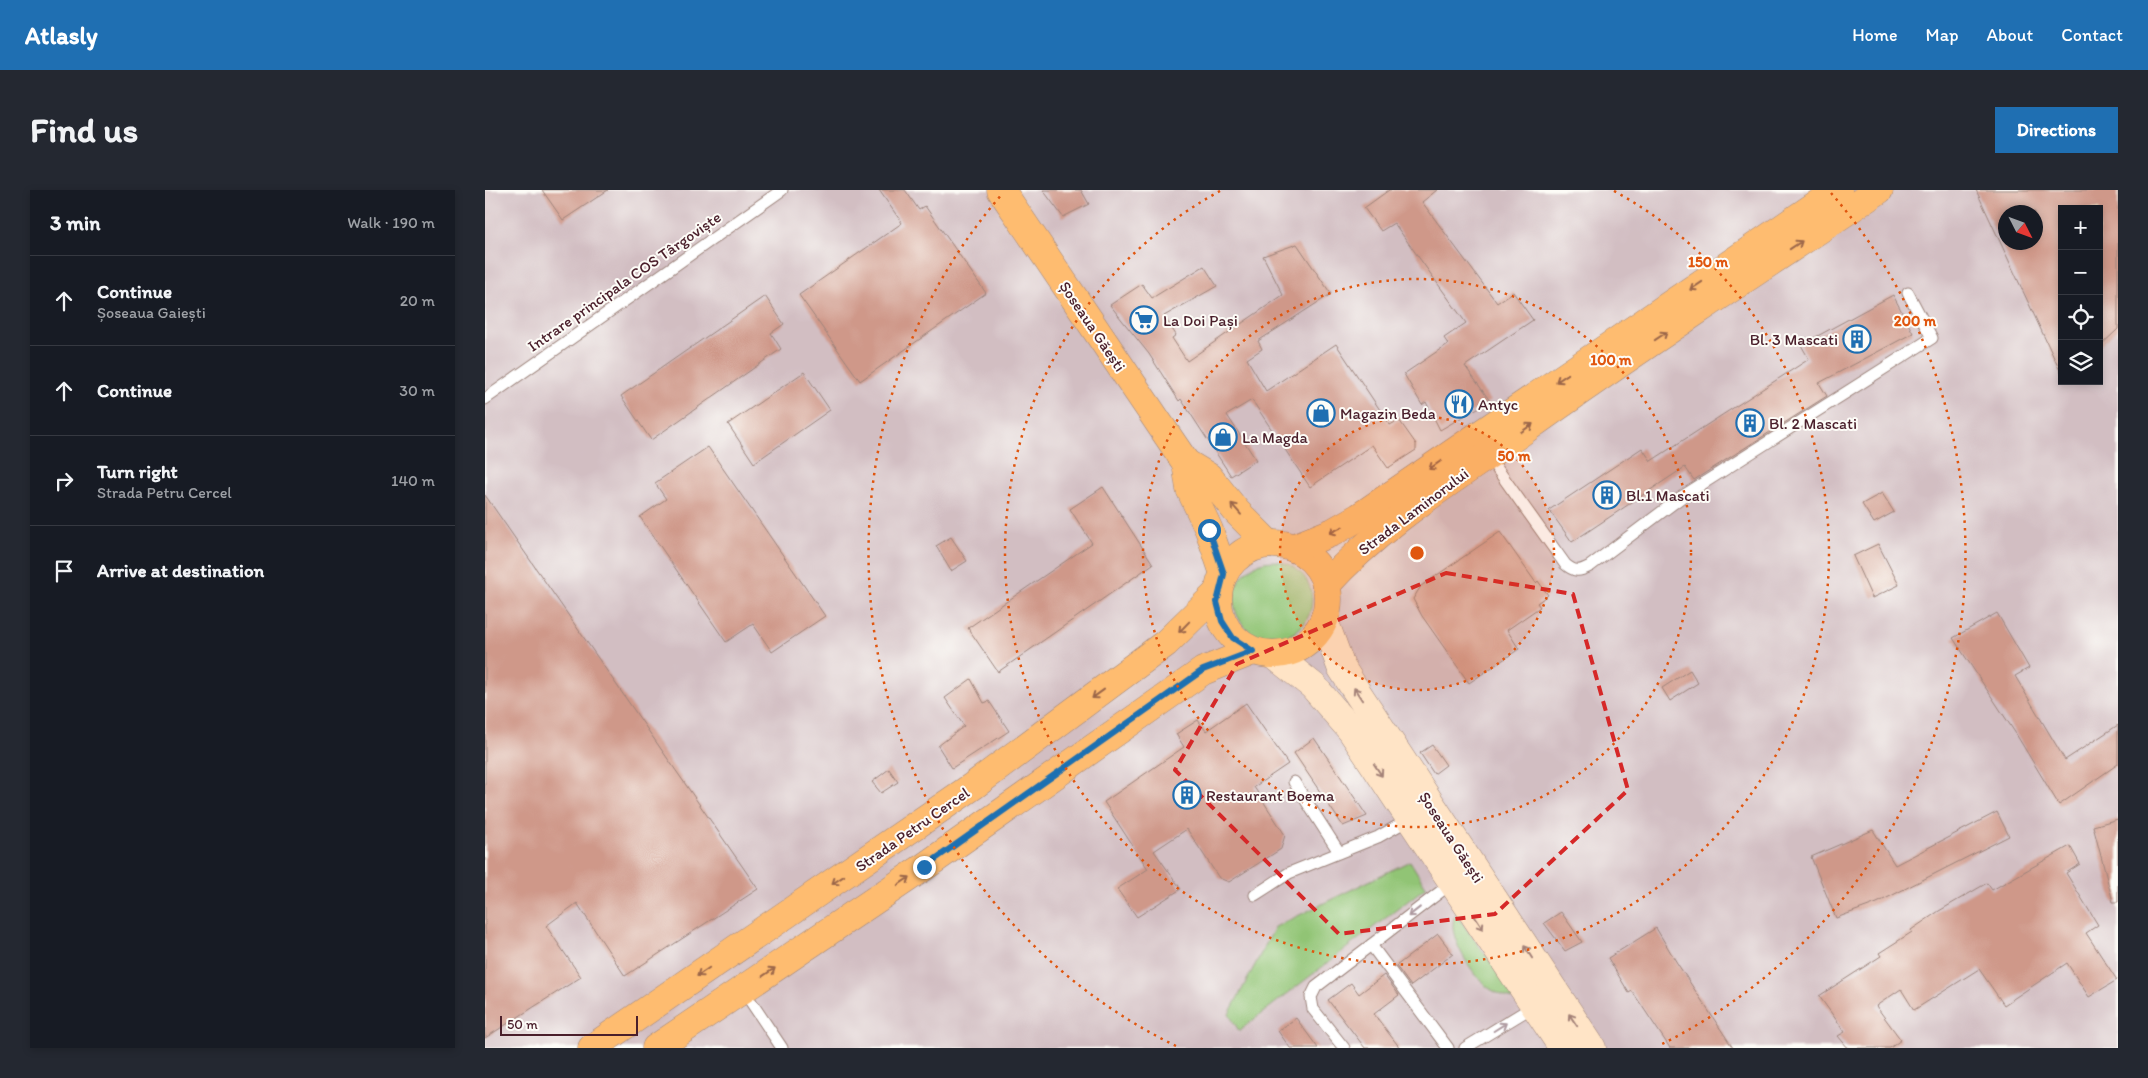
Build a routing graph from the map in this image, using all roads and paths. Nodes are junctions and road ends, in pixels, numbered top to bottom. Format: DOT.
graph roads {
  1 [pos="782,190"];
  2 [pos="1001,190"];
  3 [pos="1838,190"];
  4 [pos="1879,190"];
  5 [pos="1908,293"];
  6 [pos="485,400"];
  7 [pos="1481,446"];
  8 [pos="1186,463"];
  9 [pos="1281,546"];
  10 [pos="1221,583"];
  11 [pos="1326,585"];
  12 [pos="1324,620"];
  13 [pos="1263,653"];
  14 [pos="1293,782"];
  15 [pos="1410,819"];
  16 [pos="1339,852"];
  17 [pos="1463,876"];
  18 [pos="1255,895"];
  19 [pos="1371,945"];
  20 [pos="743,990"];
  21 [pos="1544,999"];
  22 [pos="592,1048"];
  23 [pos="656,1048"];
  24 [pos="783,1048"];
  25 [pos="1344,1048"];
  26 [pos="1448,1048"];
  27 [pos="1465,1048"];
  28 [pos="1563,1048"];
  29 [pos="1592,1048"];
  1 -- 6 [label="lane, Intrare principala COS Târgoviște"];
  2 -- 8 [label="main road, Șoseaua Găești"];
  3 -- 7 [label="main road, Strada Laminorului, one-way"];
  7 -- 4 [label="main road, Strada Laminorului, one-way"];
  5 -- 7 [label="lane"];
  7 -- 9 [label="main road, Strada Laminorului, one-way"];
  7 -- 11 [label="main road, Strada Laminorului"];
  9 -- 8 [label="main road, one-way"];
  8 -- 10 [label="main road"];
  9 -- 10 [label="main road"];
  9 -- 11 [label="main road"];
  10 -- 13 [label="main road"];
  10 -- 22 [label="main road, Strada Petru Cercel, one-way"];
  11 -- 12 [label="main road"];
  12 -- 13 [label="main road"];
  17 -- 12 [label="main road, Șoseaua Găești, one-way"];
  13 -- 15 [label="main road, Șoseaua Găești, one-way"];
  20 -- 13 [label="main road, one-way"];
  14 -- 16 [label="lane"];
  15 -- 16 [label="lane"];
  15 -- 17 [label="main road, Șoseaua Găești"];
  16 -- 18 [label="lane"];
  17 -- 19 [label="lane, one-way"];
  17 -- 21 [label="main road, Șoseaua Găești"];
  19 -- 25 [label="lane"];
  19 -- 26 [label="lane"];
  20 -- 23 [label="main road"];
  20 -- 24 [label="lane"];
  27 -- 21 [label="lane, one-way"];
  21 -- 28 [label="main road, Șoseaua Găești"];
  29 -- 21 [label="main road, Șoseaua Găești, one-way"];
}
